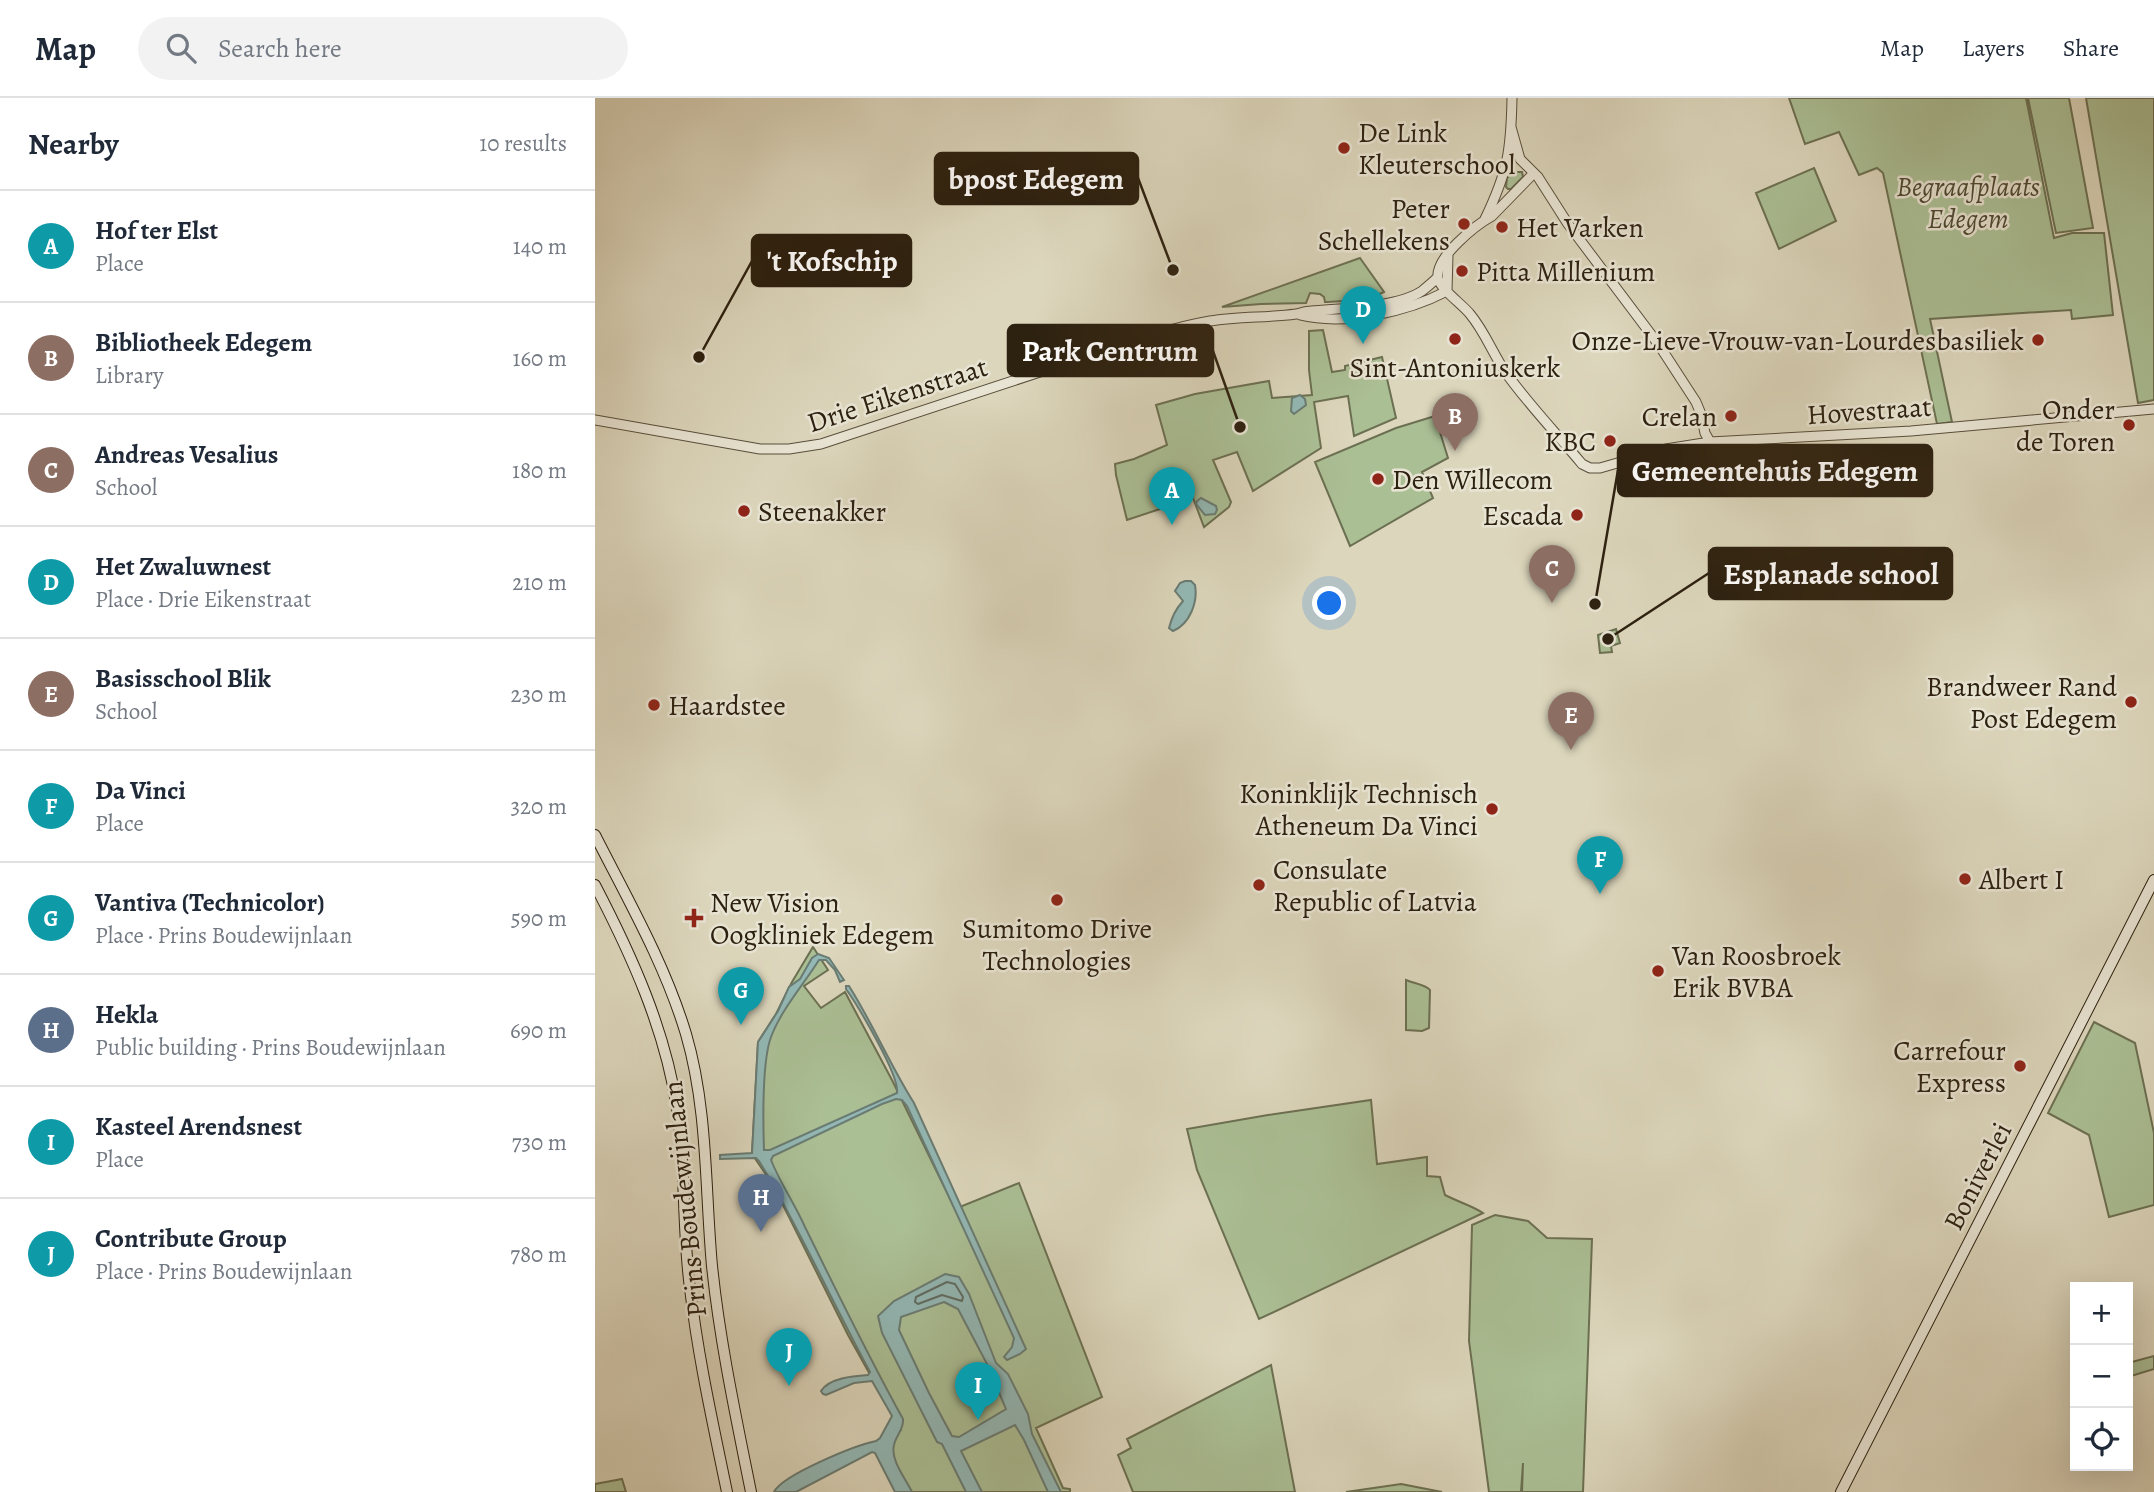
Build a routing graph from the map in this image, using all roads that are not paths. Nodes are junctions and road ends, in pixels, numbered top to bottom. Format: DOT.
graph roads {
  1 [pos="1512,98"];
  2 [pos="1511,127"];
  3 [pos="1506,170"];
  4 [pos="1534,173"];
  5 [pos="1484,220"];
  6 [pos="1442,277"];
  7 [pos="1447,291"];
  8 [pos="1296,314"];
  9 [pos="2154,409"];
  10 [pos="595,420"];
  11 [pos="1710,442"];
  12 [pos="595,835"];
  13 [pos="2154,880"];
  14 [pos="595,885"];
  15 [pos="727,1492"];
  16 [pos="751,1492"];
  17 [pos="1841,1492"];
  1 -- 2 [label="street"];
  2 -- 3 [label="street"];
  2 -- 4 [label="street"];
  3 -- 4 [label="street"];
  3 -- 5 [label="street"];
  4 -- 5 [label="street"];
  4 -- 11 [label="street"];
  5 -- 6 [label="street"];
  6 -- 7 [label="street"];
  6 -- 8 [label="street, Drie Eikenstraat"];
  7 -- 8 [label="street, Drie Eikenstraat"];
  7 -- 11 [label="street, Hovestraat"];
  8 -- 10 [label="street, Drie Eikenstraat"];
  9 -- 11 [label="street, Hovestraat"];
  12 -- 16 [label="main road, Prins Boudewijnlaan"];
  13 -- 17 [label="main road, Boniverlei"];
  14 -- 15 [label="main road, Prins Boudewijnlaan"];
}
